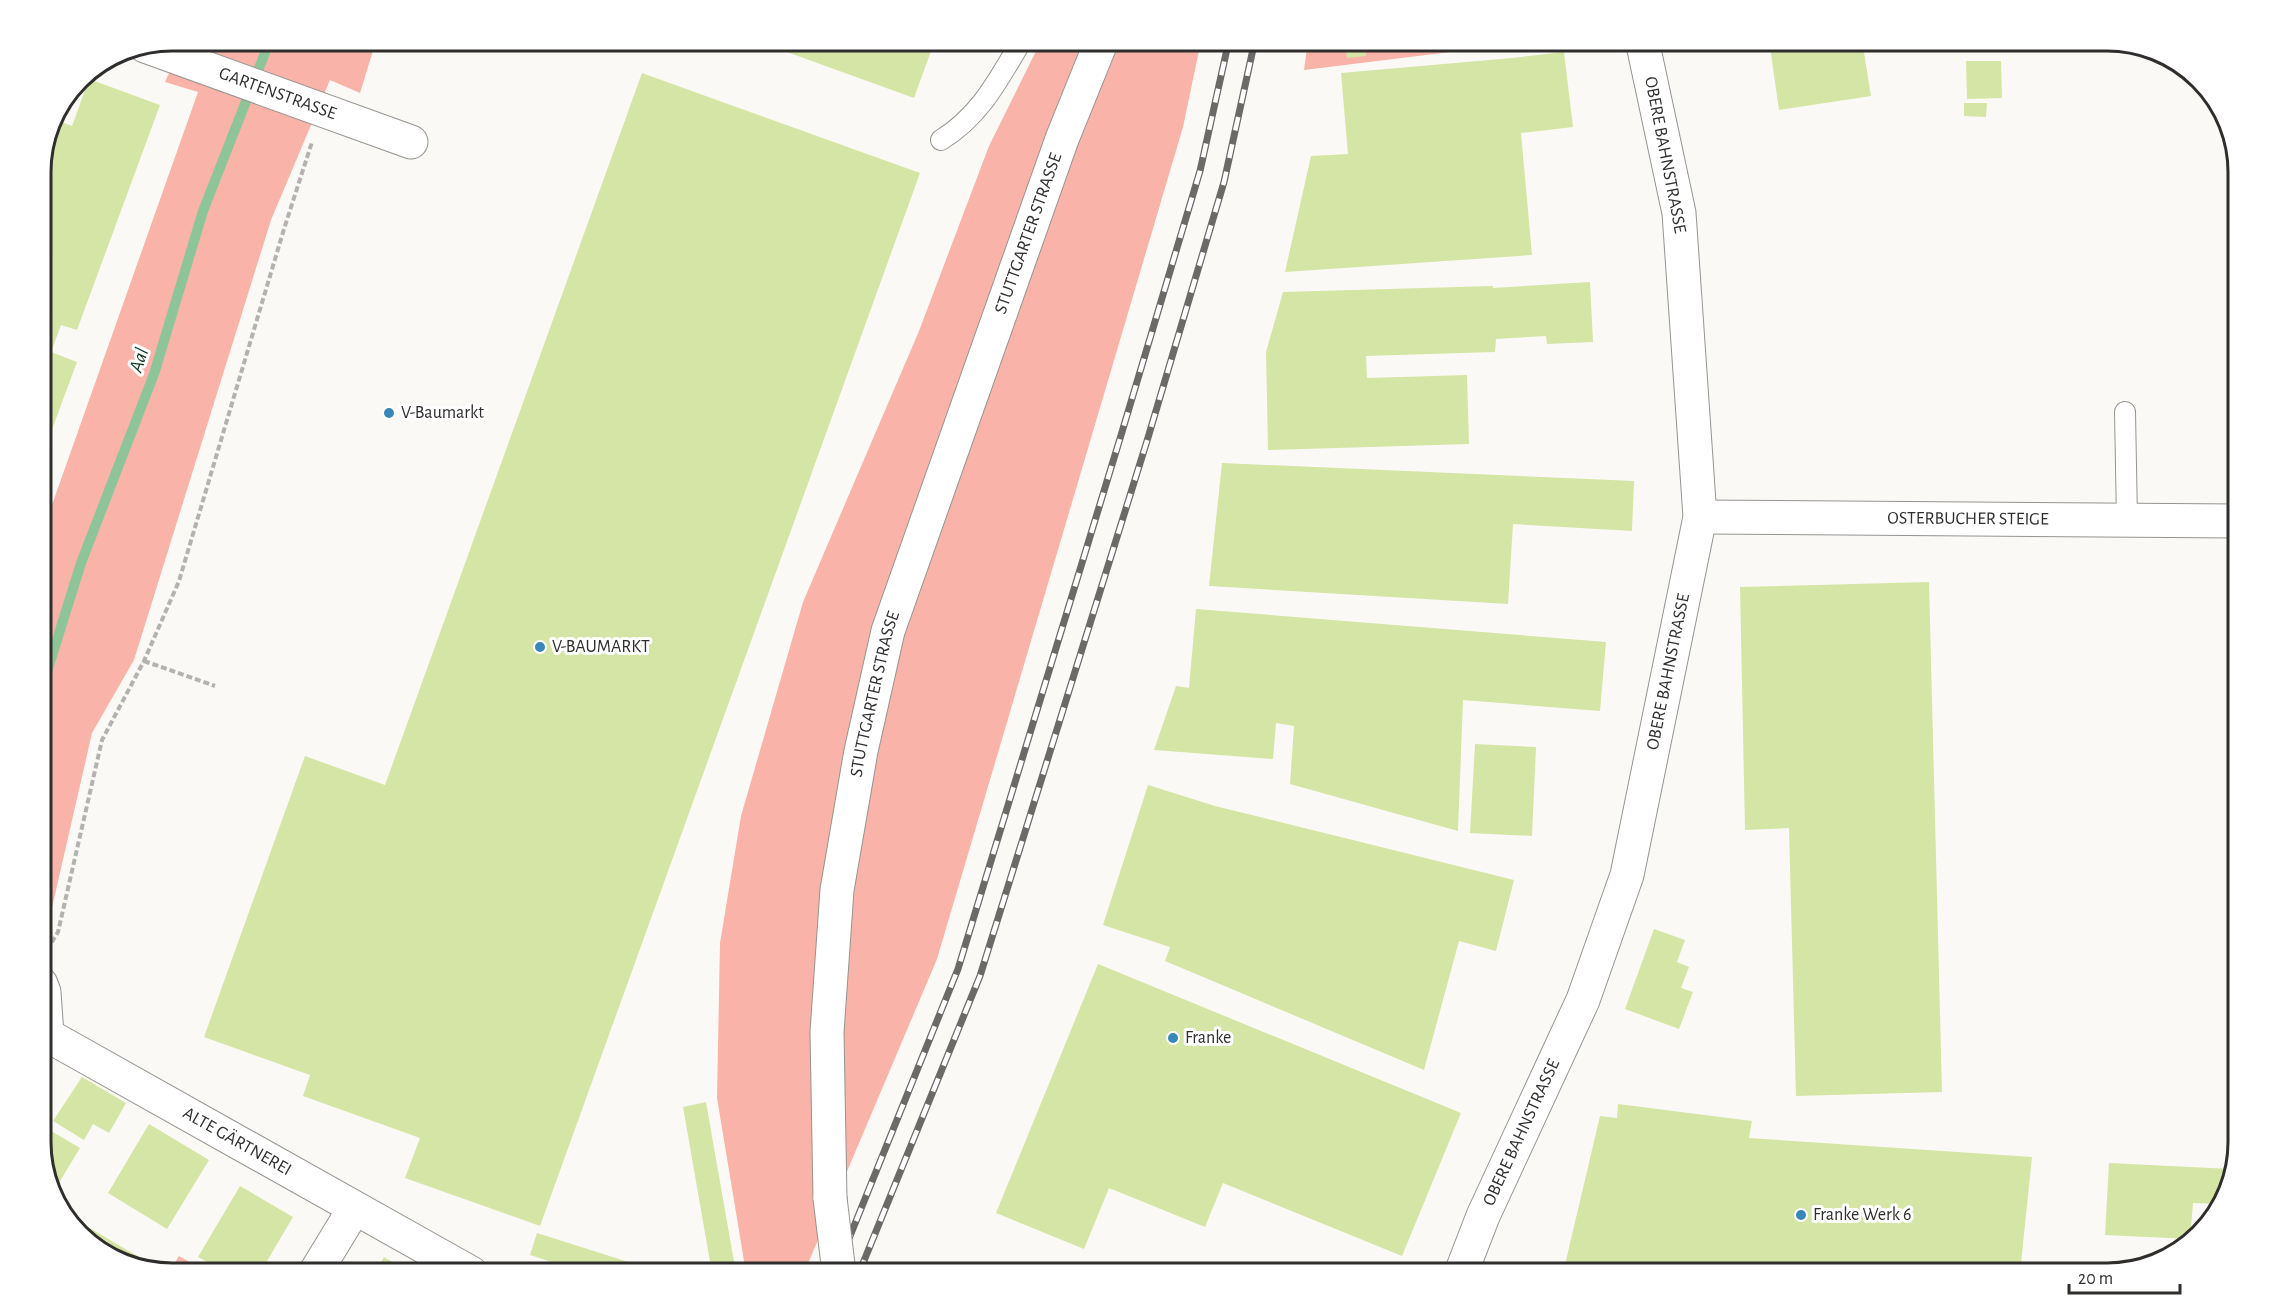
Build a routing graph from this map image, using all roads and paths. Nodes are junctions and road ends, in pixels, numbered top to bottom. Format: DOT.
graph roads {
  1 [pos="161,51"];
  2 [pos="1015,51"];
  3 [pos="1085,51"];
  4 [pos="1098,51"];
  5 [pos="1644,51"];
  6 [pos="313,106"];
  7 [pos="1062,139"];
  8 [pos="941,140"];
  9 [pos="411,142"];
  10 [pos="2125,412"];
  11 [pos="1700,517"];
  12 [pos="2127,520"];
  13 [pos="2228,521"];
  14 [pos="144,661"];
  15 [pos="215,686"];
  16 [pos="51,943"];
  17 [pos="51,1044"];
  18 [pos="354,1209"];
  19 [pos="322,1263"];
  20 [pos="451,1263"];
  21 [pos="838,1263"];
  22 [pos="1465,1263"];
  1 -- 6 [label="street, GARTENSTRASSE"];
  2 -- 8 [label="lane"];
  3 -- 7 [label="street, STUTTGARTER STRASSE"];
  4 -- 7 [label="street, STUTTGARTER STRASSE"];
  5 -- 11 [label="street, OBERE BAHNSTRASSE"];
  6 -- 9 [label="street, GARTENSTRASSE"];
  6 -- 14 [label="path"];
  7 -- 21 [label="street, STUTTGARTER STRASSE, bridge"];
  10 -- 12 [label="lane"];
  11 -- 12 [label="street, OSTERBUCHER STEIGE"];
  11 -- 22 [label="street, OBERE BAHNSTRASSE"];
  12 -- 13 [label="street, OSTERBUCHER STEIGE"];
  14 -- 15 [label="path"];
  14 -- 16 [label="path"];
  17 -- 18 [label="street, ALTE GÄRTNEREI"];
  18 -- 19 [label="street"];
  18 -- 20 [label="street, ALTE GÄRTNEREI"];
}
